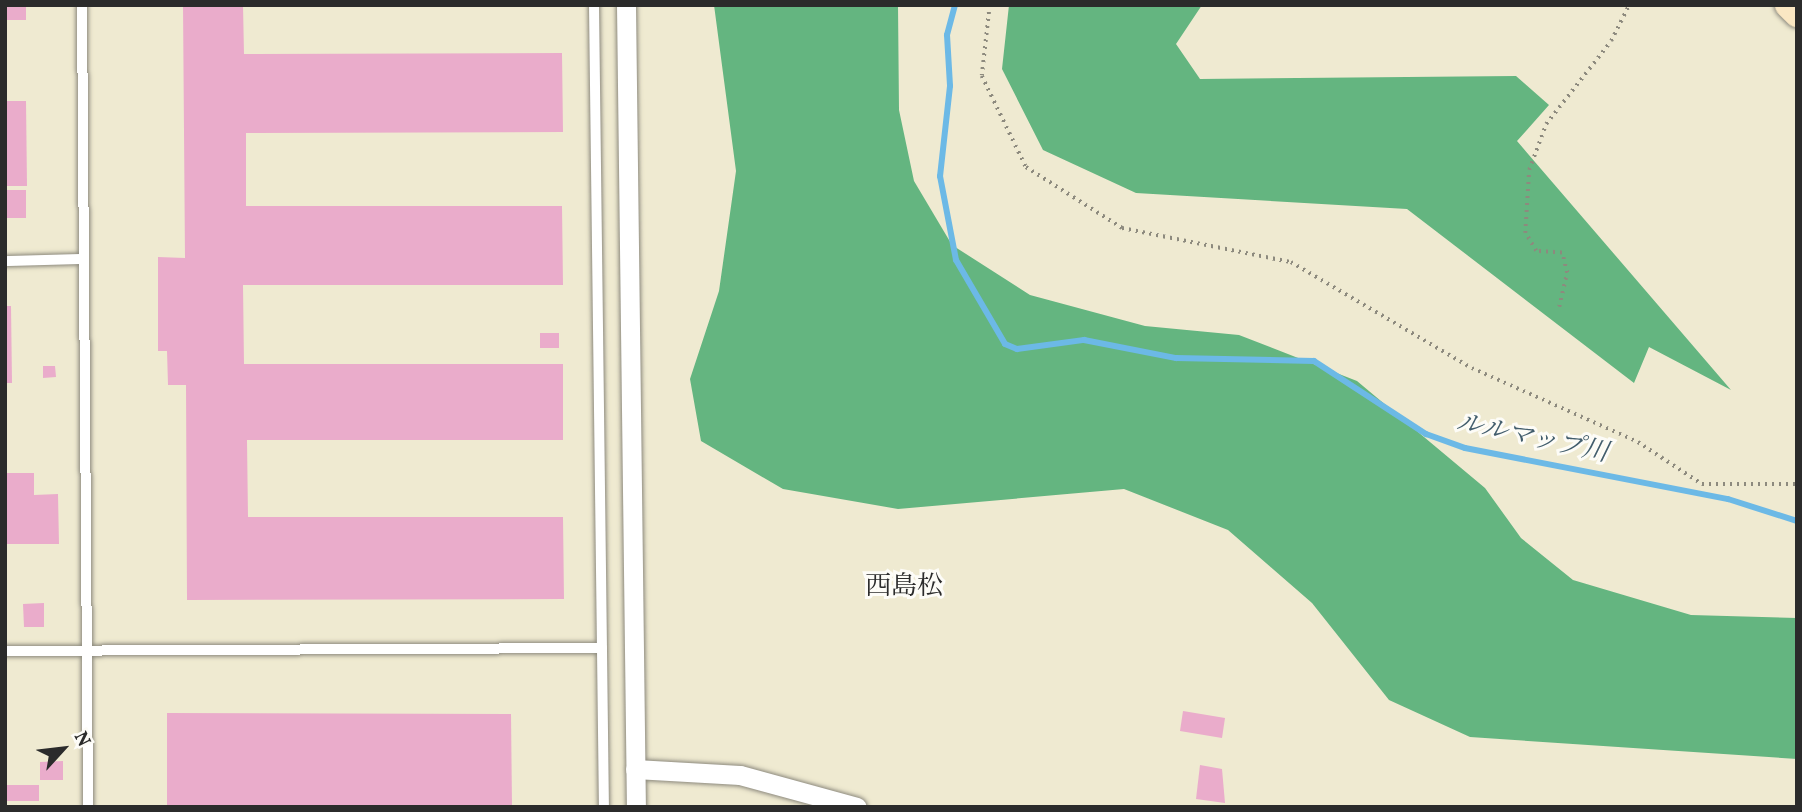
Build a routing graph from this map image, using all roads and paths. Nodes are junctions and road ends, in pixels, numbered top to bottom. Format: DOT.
graph roads {
  1 [pos="82,5"];
  2 [pos="594,5"];
  3 [pos="626,5"];
  4 [pos="990,5"];
  5 [pos="1629,5"];
  6 [pos="1788,5"];
  7 [pos="1797,14"];
  8 [pos="84,259"];
  9 [pos="5,261"];
  10 [pos="1559,307"];
  11 [pos="1797,484"];
  12 [pos="602,648"];
  13 [pos="87,650"];
  14 [pos="5,651"];
  15 [pos="635,769"];
  16 [pos="88,807"];
  17 [pos="604,807"];
  18 [pos="636,807"];
  19 [pos="857,807"];
  1 -- 8 [label="lane"];
  2 -- 12 [label="lane"];
  3 -- 15 [label="street"];
  4 -- 11 [label="path"];
  5 -- 10 [label="path"];
  6 -- 7 [label="street"];
  8 -- 9 [label="lane"];
  8 -- 13 [label="lane"];
  12 -- 13 [label="lane"];
  12 -- 17 [label="lane"];
  13 -- 14 [label="lane"];
  13 -- 16 [label="lane"];
  15 -- 18 [label="street"];
  15 -- 19 [label="street"];
}
